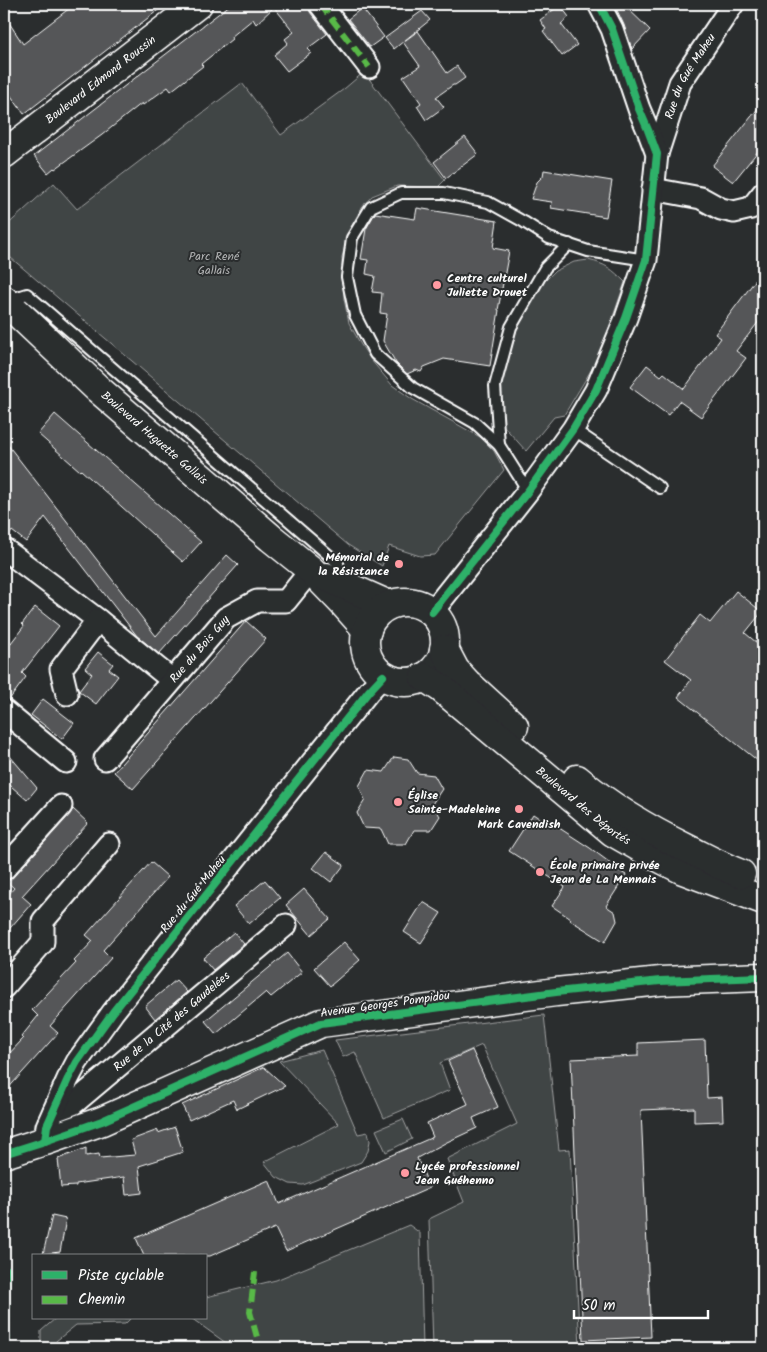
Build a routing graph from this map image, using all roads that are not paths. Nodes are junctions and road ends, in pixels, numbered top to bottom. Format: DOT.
graph roads {
  1 [pos="198,4"];
  2 [pos="320,4"];
  3 [pos="599,4"];
  4 [pos="732,4"];
  5 [pos="368,67"];
  6 [pos="4,154"];
  7 [pos="657,154"];
  8 [pos="653,189"];
  9 [pos="763,193"];
  10 [pos="569,244"];
  11 [pos="646,260"];
  12 [pos="4,300"];
  13 [pos="573,429"];
  14 [pos="499,445"];
  15 [pos="660,488"];
  16 [pos="528,490"];
  17 [pos="4,549"];
  18 [pos="310,570"];
  19 [pos="343,585"];
  20 [pos="389,605"];
  21 [pos="432,612"];
  22 [pos="98,620"];
  23 [pos="366,630"];
  24 [pos="444,649"];
  25 [pos="384,676"];
  26 [pos="424,677"];
  27 [pos="172,680"];
  28 [pos="67,694"];
  29 [pos="4,712"];
  30 [pos="105,759"];
  31 [pos="66,762"];
  32 [pos="61,806"];
  33 [pos="109,844"];
  34 [pos="4,869"];
  35 [pos="763,882"];
  36 [pos="763,900"];
  37 [pos="286,925"];
  38 [pos="763,977"];
  39 [pos="4,987"];
  40 [pos="54,1111"];
  41 [pos="45,1141"];
  42 [pos="4,1154"];
  1 -- 6 [label="street, Boulevard Edmond Roussin"];
  2 -- 5 [label="street"];
  3 -- 7 [label="street"];
  4 -- 7 [label="street, Rue du Gué Maheu"];
  7 -- 8 [label="street, Rue du Gué Maheu"];
  8 -- 9 [label="street"];
  8 -- 11 [label="street, Rue du Gué Maheu"];
  10 -- 11 [label="lane"];
  10 -- 14 [label="lane"];
  10 -- 14 [label="lane"];
  11 -- 13 [label="street, Rue du Gué Maheu"];
  12 -- 18 [label="street, Boulevard Huguette Gallais"];
  12 -- 19 [label="lane"];
  13 -- 15 [label="lane"];
  13 -- 16 [label="street, Rue du Gué Maheu"];
  14 -- 16 [label="lane"];
  16 -- 21 [label="street, Rue du Gué Maheu"];
  17 -- 22 [label="street"];
  18 -- 19 [label="street, Boulevard Huguette Gallais"];
  18 -- 23 [label="street, Boulevard Huguette Gallais"];
  18 -- 27 [label="street, Rue du Bois Guy"];
  19 -- 20 [label="street, Boulevard Huguette Gallais"];
  20 -- 21 [label="street"];
  20 -- 23 [label="street"];
  21 -- 24 [label="street"];
  22 -- 27 [label="street"];
  22 -- 28 [label="street"];
  23 -- 25 [label="street"];
  24 -- 26 [label="street"];
  24 -- 35 [label="street, Boulevard des Déportés"];
  25 -- 26 [label="street"];
  25 -- 40 [label="street, Rue du Gué Maheu"];
  26 -- 36 [label="street, Boulevard des Déportés"];
  27 -- 30 [label="street, Rue du Bois Guy"];
  29 -- 31 [label="street"];
  32 -- 34 [label="street"];
  33 -- 39 [label="street"];
  37 -- 40 [label="street, Rue de la Cité des Gaudelées"];
  38 -- 41 [label="street, Avenue Georges Pompidou"];
  40 -- 41 [label="street, Rue du Gué Maheu"];
  41 -- 42 [label="street, Avenue Georges Pompidou"];
}
